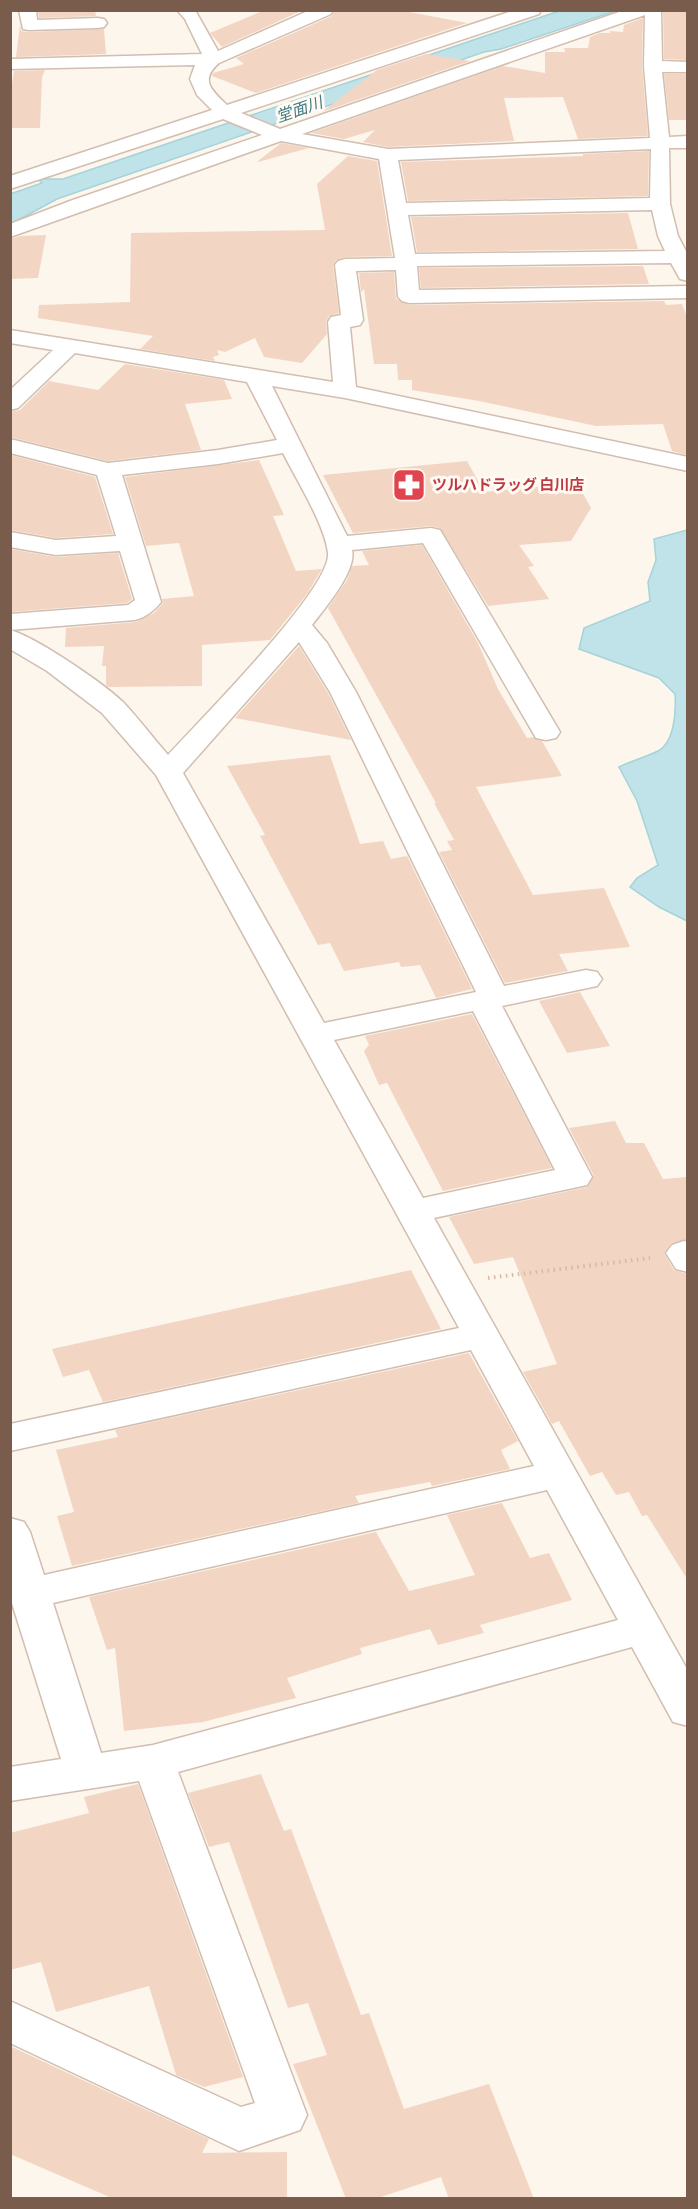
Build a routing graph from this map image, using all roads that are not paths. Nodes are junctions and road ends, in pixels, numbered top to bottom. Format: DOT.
graph roads {
  1 [pos="27,10"];
  2 [pos="185,10"];
  3 [pos="325,10"];
  4 [pos="533,10"];
  5 [pos="643,10"];
  6 [pos="653,10"];
  7 [pos="98,23"];
  8 [pos="213,59"];
  9 [pos="10,64"];
  10 [pos="653,66"];
  11 [pos="687,67"];
  12 [pos="225,112"];
  13 [pos="677,123"];
  14 [pos="658,133"];
  15 [pos="275,134"];
  16 [pos="687,142"];
  17 [pos="388,155"];
  18 [pos="65,164"];
  19 [pos="10,167"];
  20 [pos="10,183"];
  21 [pos="660,204"];
  22 [pos="398,209"];
  23 [pos="10,231"];
  24 [pos="678,257"];
  25 [pos="406,262"];
  26 [pos="687,277"];
  27 [pos="687,292"];
  28 [pos="10,336"];
  29 [pos="69,346"];
  30 [pos="255,375"];
  31 [pos="345,391"];
  32 [pos="10,403"];
  33 [pos="290,445"];
  34 [pos="10,446"];
  35 [pos="687,464"];
  36 [pos="108,470"];
  37 [pos="10,539"];
  38 [pos="130,542"];
  39 [pos="339,544"];
  40 [pos="10,622"];
  41 [pos="299,626"];
  42 [pos="10,638"];
  43 [pos="546,732"];
  44 [pos="168,772"];
  45 [pos="586,980"];
  46 [pos="488,998"];
  47 [pos="315,1034"];
  48 [pos="413,1211"];
  49 [pos="481,1336"];
  50 [pos="10,1438"];
  51 [pos="558,1474"];
  52 [pos="10,1532"];
  53 [pos="30,1593"];
  54 [pos="644,1628"];
  55 [pos="687,1707"];
  56 [pos="153,1762"];
  57 [pos="86,1772"];
  58 [pos="10,1784"];
  59 [pos="10,2021"];
  1 -- 7 [label="street"];
  2 -- 8 [label="street"];
  3 -- 8 [label="street"];
  4 -- 12 [label="street"];
  5 -- 15 [label="street"];
  6 -- 10 [label="street"];
  8 -- 9 [label="street"];
  8 -- 12 [label="street"];
  10 -- 11 [label="street"];
  10 -- 14 [label="street"];
  12 -- 15 [label="street"];
  12 -- 18 [label="street"];
  13 -- 14 [label="street"];
  14 -- 16 [label="street"];
  14 -- 17 [label="street"];
  14 -- 21 [label="street"];
  15 -- 17 [label="street"];
  15 -- 23 [label="street"];
  17 -- 22 [label="street"];
  18 -- 19 [label="street"];
  18 -- 20 [label="street"];
  21 -- 22 [label="street"];
  21 -- 24 [label="street"];
  22 -- 25 [label="street"];
  24 -- 25 [label="street"];
  24 -- 26 [label="street"];
  25 -- 27 [label="street"];
  25 -- 31 [label="street"];
  28 -- 29 [label="street"];
  29 -- 30 [label="street"];
  29 -- 32 [label="street"];
  30 -- 31 [label="street"];
  30 -- 33 [label="street"];
  31 -- 35 [label="street"];
  33 -- 36 [label="street"];
  33 -- 39 [label="street"];
  34 -- 36 [label="street"];
  36 -- 38 [label="street"];
  37 -- 38 [label="street"];
  38 -- 40 [label="street"];
  39 -- 41 [label="street"];
  39 -- 43 [label="street"];
  41 -- 44 [label="street"];
  41 -- 46 [label="street"];
  42 -- 44 [label="street"];
  44 -- 47 [label="street"];
  45 -- 46 [label="street"];
  46 -- 47 [label="street"];
  46 -- 48 [label="street"];
  47 -- 48 [label="street"];
  48 -- 49 [label="street"];
  49 -- 50 [label="street"];
  49 -- 51 [label="street"];
  51 -- 53 [label="street"];
  51 -- 54 [label="street"];
  52 -- 53 [label="street"];
  53 -- 57 [label="street"];
  54 -- 55 [label="street"];
  54 -- 56 [label="street"];
  56 -- 57 [label="street"];
  56 -- 59 [label="street"];
  57 -- 58 [label="street"];
}
